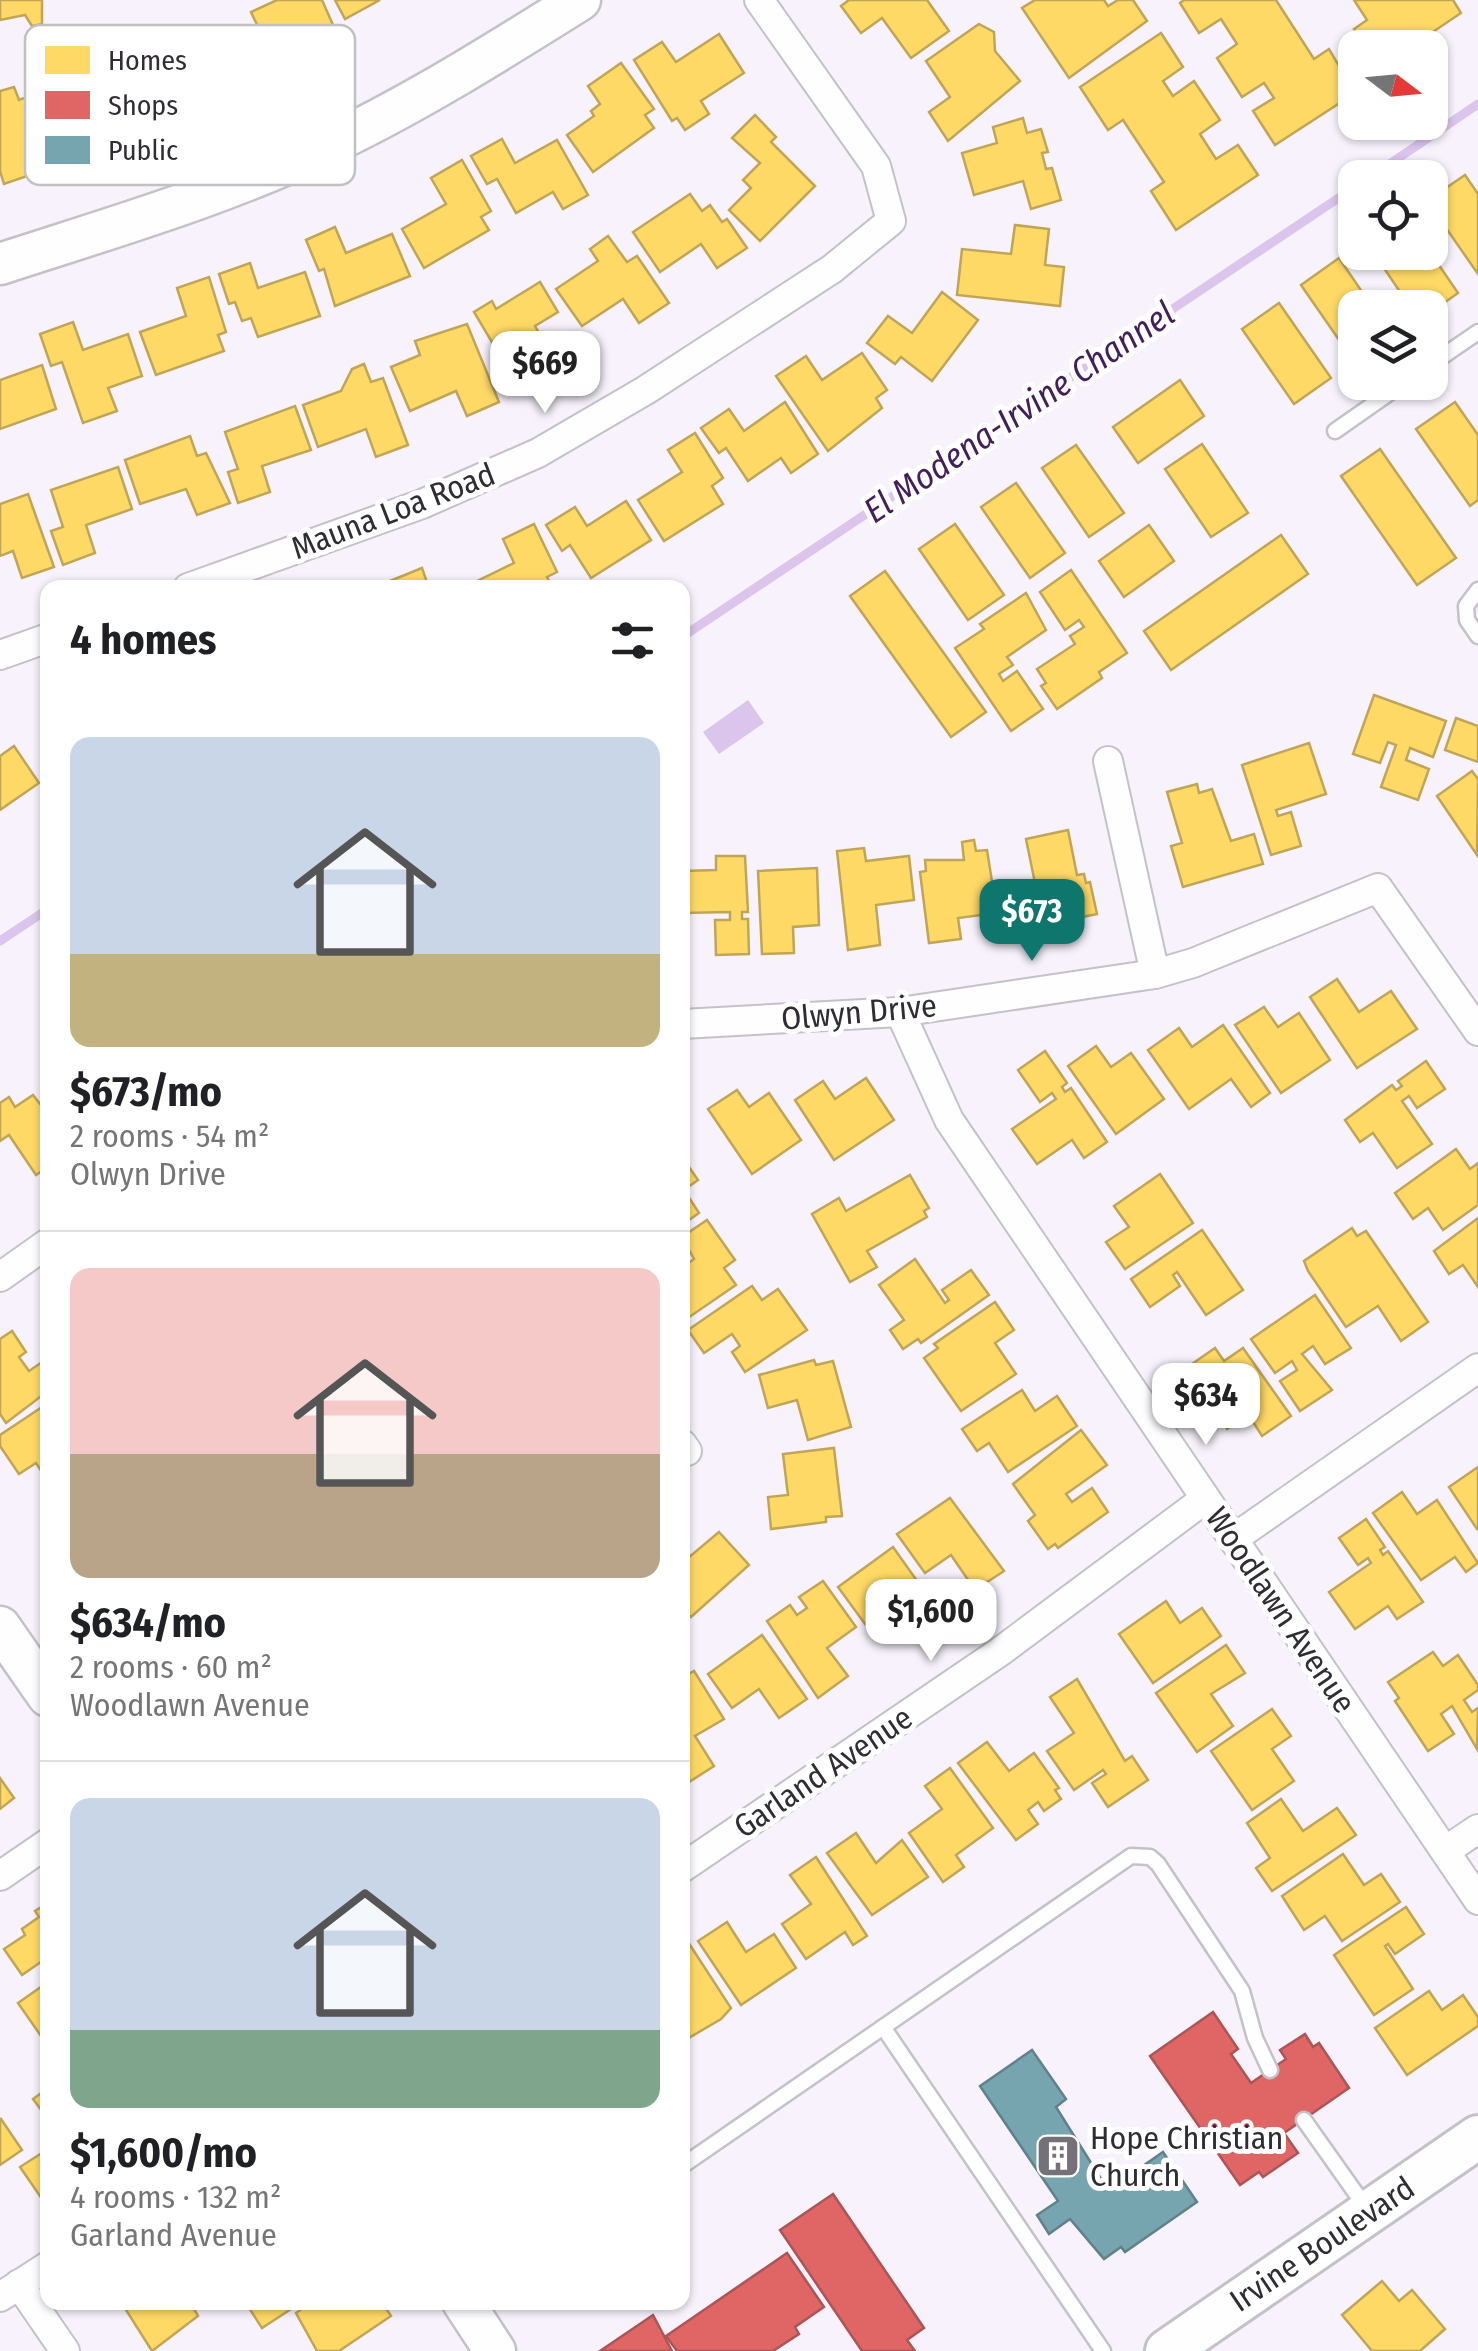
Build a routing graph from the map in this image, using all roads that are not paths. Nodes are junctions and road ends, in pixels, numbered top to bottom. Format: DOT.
graph roads {
  1 [pos="580,0"];
  2 [pos="759,0"];
  3 [pos="355,132"];
  4 [pos="231,185"];
  5 [pos="0,264"];
  6 [pos="1478,332"];
  7 [pos="1448,353"];
  8 [pos="1380,400"];
  9 [pos="1336,431"];
  10 [pos="210,580"];
  11 [pos="1478,590"];
  12 [pos="1478,636"];
  13 [pos="40,641"];
  14 [pos="0,655"];
  15 [pos="1108,760"];
  16 [pos="1155,974"];
  17 [pos="900,1012"];
  18 [pos="690,1024"];
  19 [pos="1478,1031"];
  20 [pos="40,1250"];
  21 [pos="0,1277"];
  22 [pos="1478,1368"];
  23 [pos="1206,1498"];
  24 [pos="1233,1540"];
  25 [pos="0,1627"];
  26 [pos="40,1684"];
  27 [pos="1478,1829"];
  28 [pos="40,1849"];
  29 [pos="1445,1851"];
  30 [pos="690,1863"];
  31 [pos="0,1876"];
  32 [pos="1478,1900"];
  33 [pos="883,2027"];
  34 [pos="1270,2070"];
  35 [pos="1304,2120"];
  36 [pos="1478,2138"];
  37 [pos="690,2160"];
  38 [pos="1369,2212"];
  39 [pos="40,2271"];
  40 [pos="10,2291"];
  41 [pos="475,2310"];
  42 [pos="64,2351"];
  43 [pos="496,2351"];
  44 [pos="1103,2351"];
  45 [pos="1166,2351"];
  1 -- 3 [label="main road"];
  2 -- 10 [label="street, Mauna Loa Road"];
  4 -- 5 [label="main road"];
  6 -- 7 [label="lane"];
  8 -- 9 [label="lane"];
  11 -- 12 [label="lane"];
  13 -- 14 [label="street"];
  15 -- 16 [label="street"];
  16 -- 17 [label="street, Olwyn Drive"];
  16 -- 19 [label="street, Olwyn Drive"];
  17 -- 18 [label="street, Olwyn Drive"];
  17 -- 23 [label="street, Woodlawn Avenue"];
  20 -- 21 [label="street"];
  22 -- 24 [label="street"];
  23 -- 24 [label="street, Woodlawn Avenue"];
  23 -- 30 [label="street, Garland Avenue"];
  24 -- 29 [label="street, Woodlawn Avenue"];
  25 -- 26 [label="main road"];
  27 -- 29 [label="street"];
  28 -- 31 [label="street"];
  29 -- 32 [label="street, Woodlawn Avenue"];
  33 -- 34 [label="lane"];
  33 -- 37 [label="lane"];
  33 -- 44 [label="lane"];
  35 -- 38 [label="lane"];
  36 -- 38 [label="main road, Irvine Boulevard"];
  38 -- 45 [label="main road, Irvine Boulevard"];
  39 -- 40 [label="street"];
  40 -- 42 [label="street"];
  41 -- 43 [label="main road"];
}
